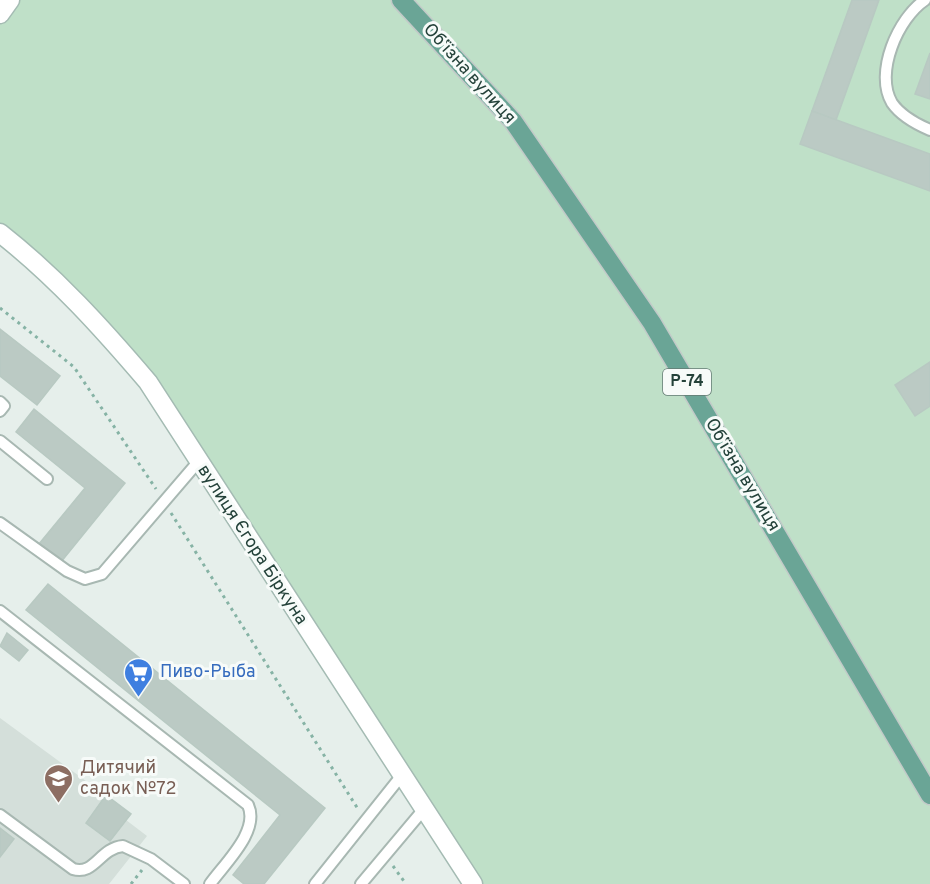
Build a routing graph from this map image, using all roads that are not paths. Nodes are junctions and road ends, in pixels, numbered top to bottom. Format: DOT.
graph roads {
  1 [pos="10,0"];
  2 [pos="401,0"];
  3 [pos="925,0"];
  4 [pos="0,14"];
  5 [pos="930,130"];
  6 [pos="0,233"];
  7 [pos="0,402"];
  8 [pos="0,411"];
  9 [pos="0,441"];
  10 [pos="198,462"];
  11 [pos="47,479"];
  12 [pos="0,523"];
  13 [pos="0,611"];
  14 [pos="402,775"];
  15 [pos="930,795"];
  16 [pos="424,809"];
  17 [pos="0,815"];
  18 [pos="184,884"];
  19 [pos="210,884"];
  20 [pos="315,884"];
  21 [pos="361,884"];
  22 [pos="473,884"];
  1 -- 4 [label="street"];
  2 -- 15 [label="main road, Обʼїзна вулиця / Р-74"];
  3 -- 5 [label="lane"];
  6 -- 10 [label="street, вулиця Єгора Біркуна"];
  7 -- 8 [label="lane"];
  9 -- 11 [label="lane"];
  10 -- 12 [label="lane"];
  10 -- 14 [label="street, вулиця Єгора Біркуна"];
  13 -- 19 [label="lane"];
  14 -- 16 [label="street, вулиця Єгора Біркуна"];
  14 -- 20 [label="lane"];
  16 -- 21 [label="lane"];
  16 -- 22 [label="street, вулиця Єгора Біркуна"];
  17 -- 18 [label="lane"];
}
